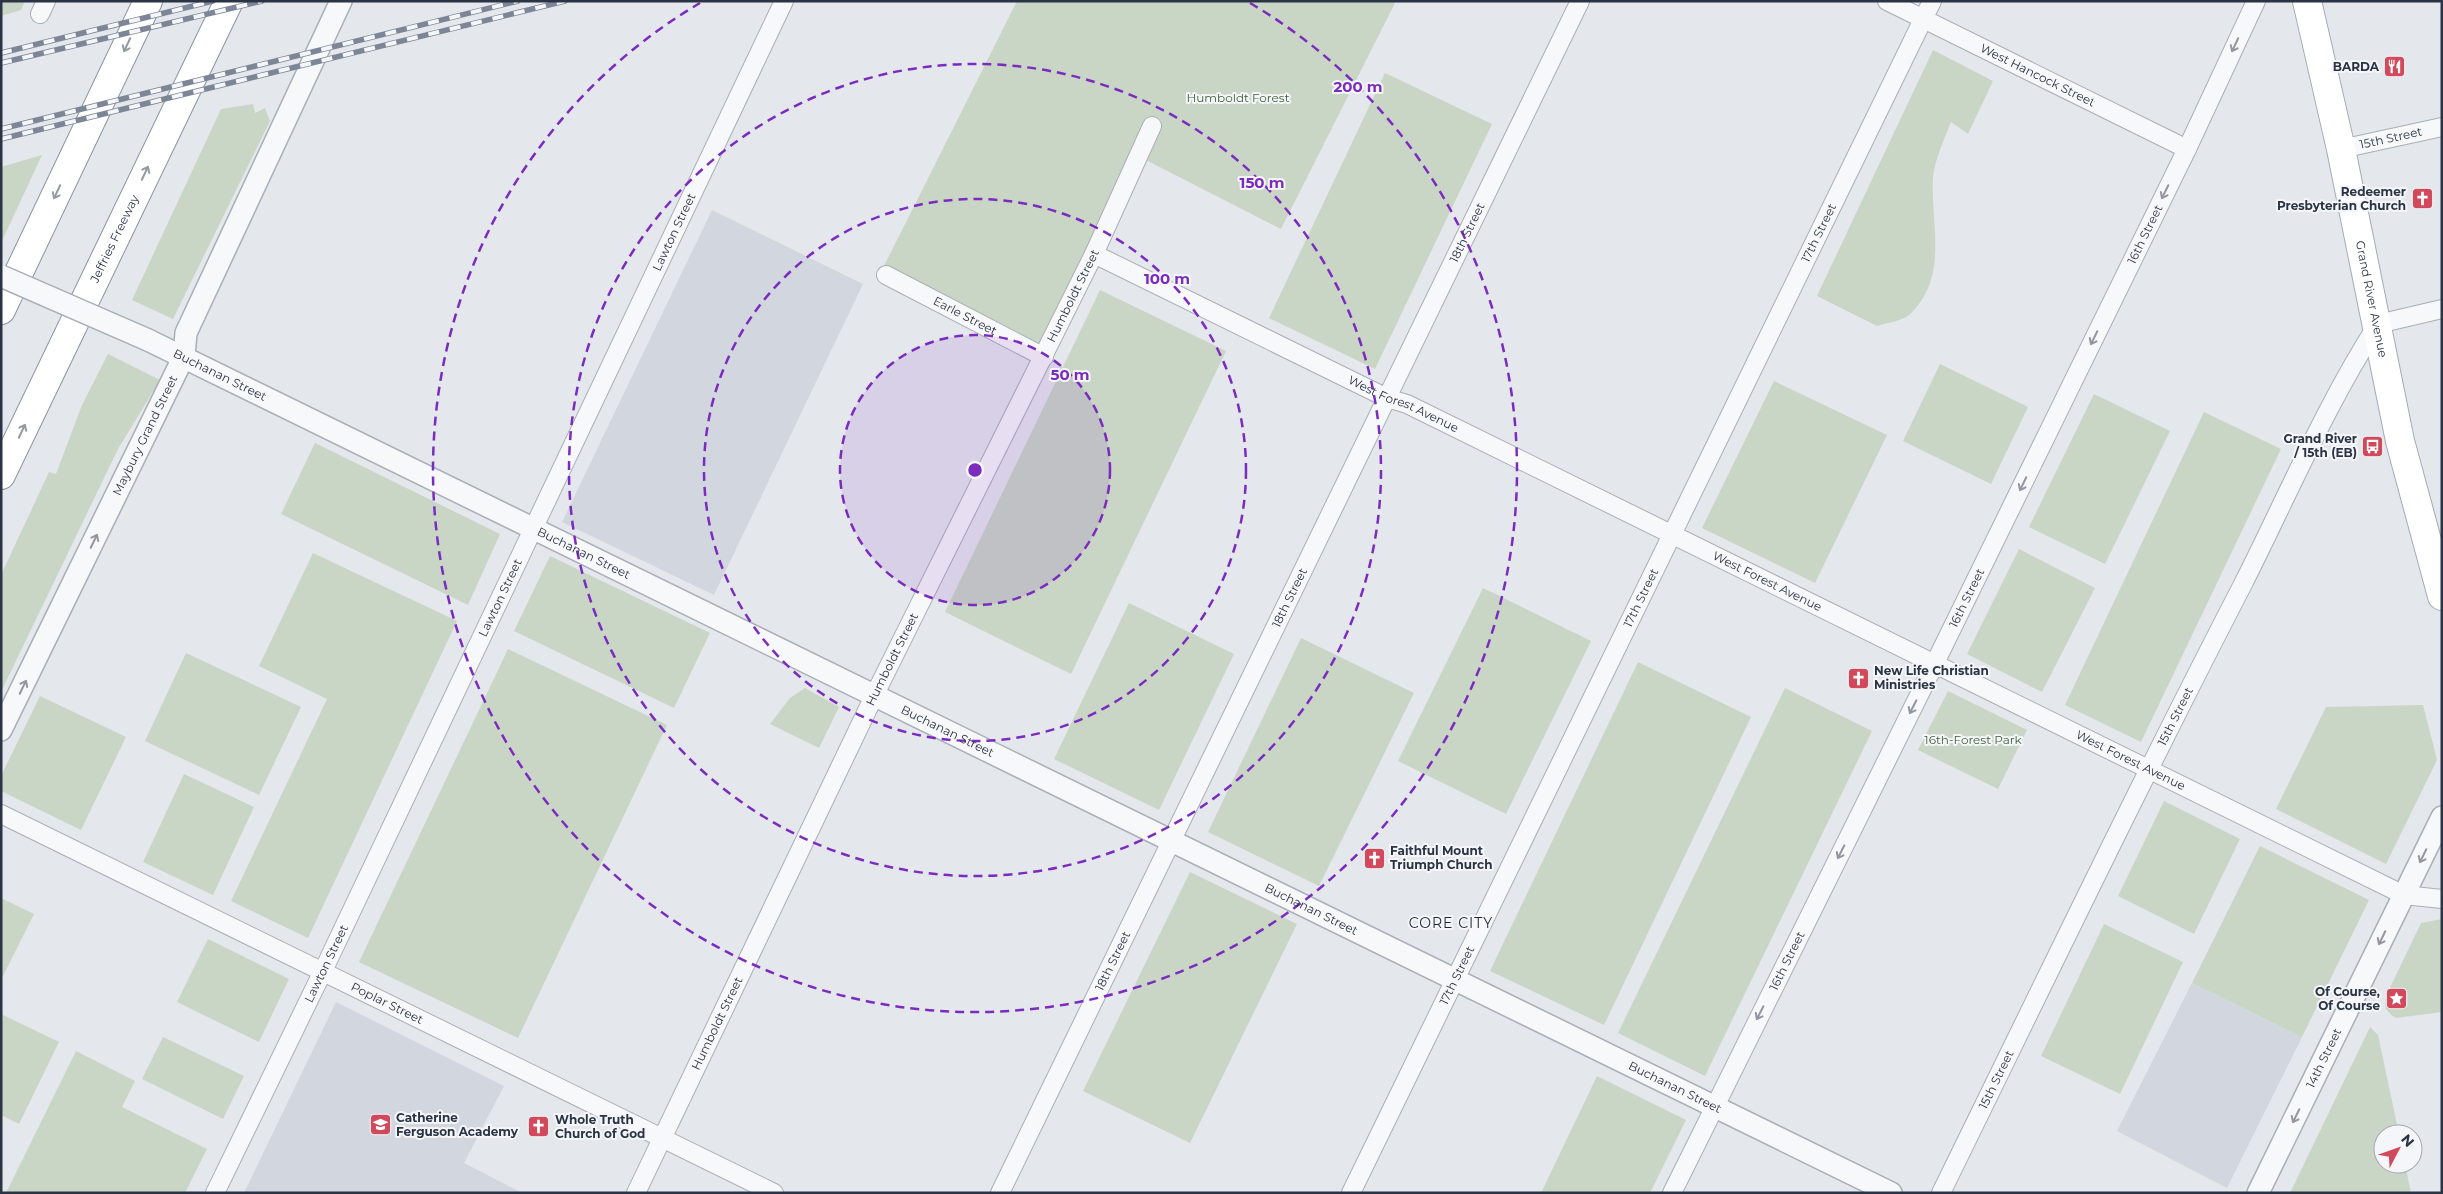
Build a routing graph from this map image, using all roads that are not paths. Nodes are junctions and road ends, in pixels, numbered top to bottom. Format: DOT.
graph roads {
  1 [pos="148,1"];
  2 [pos="229,1"];
  3 [pos="341,1"];
  4 [pos="784,1"];
  5 [pos="1580,1"];
  6 [pos="1887,1"];
  7 [pos="1932,1"];
  8 [pos="2256,1"];
  9 [pos="2307,1"];
  10 [pos="1923,19"];
  11 [pos="1152,126"];
  12 [pos="2442,127"];
  13 [pos="2187,149"];
  14 [pos="2341,149"];
  15 [pos="1094,254"];
  16 [pos="886,274"];
  17 [pos="1,276"];
  18 [pos="2442,309"];
  19 [pos="1,310"];
  20 [pos="2378,324"];
  21 [pos="184,356"];
  22 [pos="1044,357"];
  23 [pos="1387,398"];
  24 [pos="1,475"];
  25 [pos="532,529"];
  26 [pos="1672,534"];
  27 [pos="2442,596"];
  28 [pos="1935,663"];
  29 [pos="875,694"];
  30 [pos="1,730"];
  31 [pos="2148,768"];
  32 [pos="1,814"];
  33 [pos="2442,817"];
  34 [pos="1172,840"];
  35 [pos="2404,895"];
  36 [pos="2442,899"];
  37 [pos="323,972"];
  38 [pos="1455,979"];
  39 [pos="1714,1106"];
  40 [pos="663,1138"];
  41 [pos="215,1193"];
  42 [pos="636,1193"];
  43 [pos="774,1193"];
  44 [pos="1000,1193"];
  45 [pos="1351,1193"];
  46 [pos="1672,1193"];
  47 [pos="1891,1193"];
  48 [pos="1941,1193"];
  49 [pos="2258,1193"];
  1 -- 19 [label="main road, one-way"];
  24 -- 2 [label="main road, Jeffries Freeway, one-way"];
  3 -- 21 [label="street, Maybury Grand Street"];
  4 -- 25 [label="street, Lawton Street"];
  5 -- 23 [label="street, 18th Street"];
  6 -- 10 [label="street, West Hancock Street"];
  7 -- 10 [label="street, 17th Street"];
  8 -- 13 [label="street, 16th Street, one-way"];
  9 -- 14 [label="main road, Grand River Avenue"];
  10 -- 13 [label="street, West Hancock Street"];
  10 -- 26 [label="street, 17th Street"];
  11 -- 15 [label="street, Humboldt Street"];
  12 -- 14 [label="street, 15th Street"];
  13 -- 28 [label="street, 16th Street, one-way"];
  14 -- 20 [label="main road, Grand River Avenue"];
  15 -- 22 [label="street, Humboldt Street"];
  15 -- 23 [label="street, West Forest Avenue"];
  16 -- 22 [label="street, Earle Street"];
  17 -- 21 [label="street, Buchanan Street, bridge"];
  18 -- 20 [label="street"];
  20 -- 27 [label="main road, Grand River Avenue"];
  20 -- 31 [label="street, 15th Street"];
  21 -- 25 [label="street, Buchanan Street"];
  30 -- 21 [label="street, Maybury Grand Street, one-way"];
  22 -- 29 [label="street, Humboldt Street"];
  23 -- 26 [label="street, West Forest Avenue"];
  23 -- 34 [label="street, 18th Street"];
  25 -- 29 [label="street, Buchanan Street"];
  25 -- 37 [label="street, Lawton Street"];
  26 -- 28 [label="street, West Forest Avenue"];
  26 -- 38 [label="street, 17th Street"];
  28 -- 31 [label="street, West Forest Avenue"];
  28 -- 39 [label="street, 16th Street, one-way"];
  29 -- 34 [label="street, Buchanan Street"];
  29 -- 40 [label="street, Humboldt Street"];
  31 -- 35 [label="street, West Forest Avenue"];
  31 -- 48 [label="street, 15th Street"];
  32 -- 37 [label="street, Poplar Street"];
  33 -- 35 [label="street, 14th Street, one-way"];
  34 -- 38 [label="street, Buchanan Street"];
  34 -- 44 [label="street, 18th Street"];
  35 -- 36 [label="street, West Forest Avenue"];
  35 -- 49 [label="street, 14th Street, one-way"];
  37 -- 40 [label="street, Poplar Street"];
  37 -- 41 [label="street, Lawton Street"];
  38 -- 39 [label="street, Buchanan Street"];
  38 -- 45 [label="street, 17th Street"];
  39 -- 46 [label="street, 16th Street"];
  39 -- 47 [label="street, Buchanan Street"];
  40 -- 42 [label="street, Humboldt Street"];
  40 -- 43 [label="street, Poplar Street"];
}
